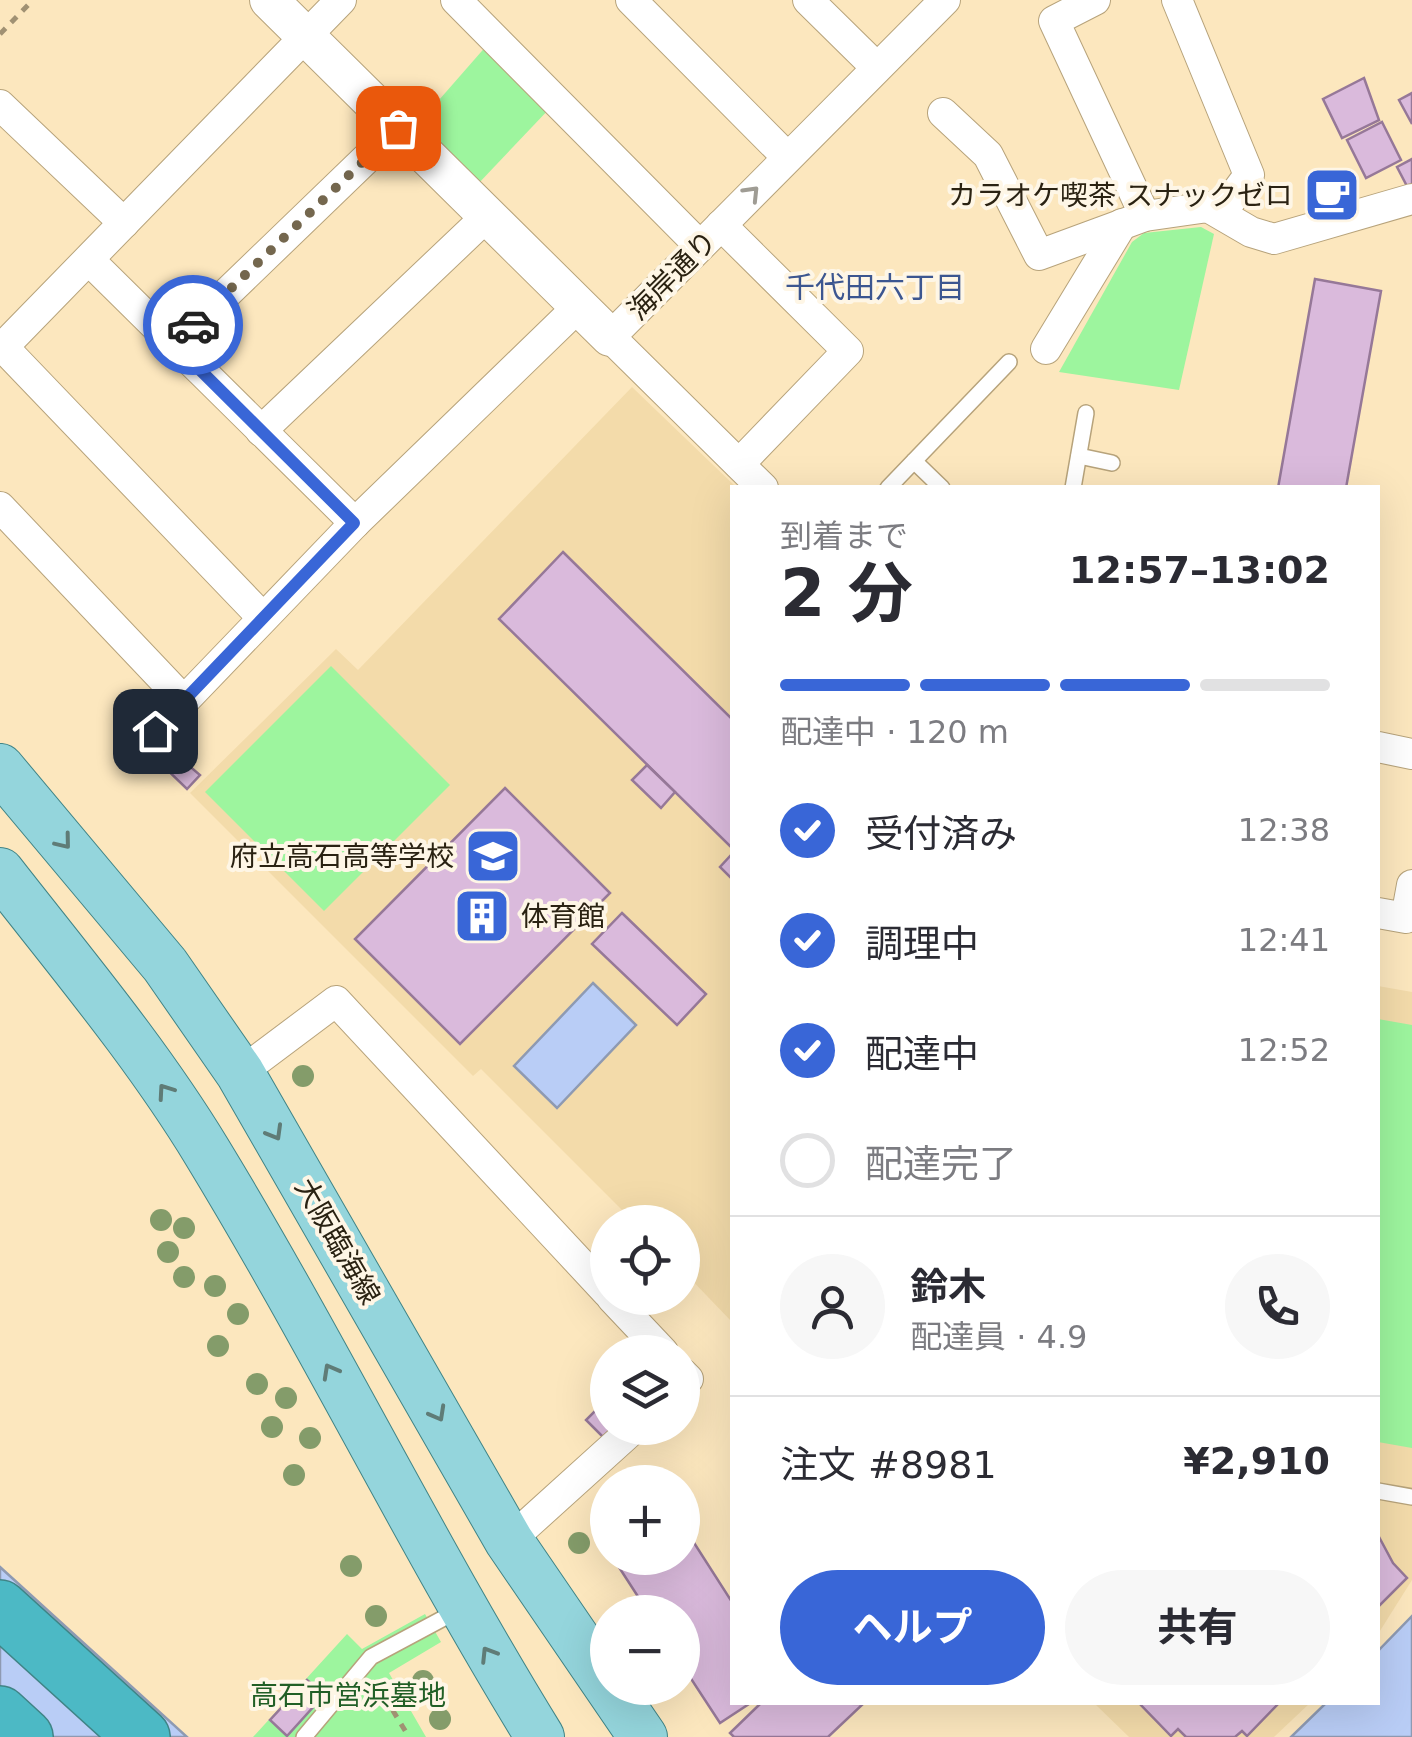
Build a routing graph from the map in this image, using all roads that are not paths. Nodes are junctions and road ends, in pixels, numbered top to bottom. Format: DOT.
graph roads {
  1 [pos="268,0"];
  2 [pos="341,0"];
  3 [pos="456,0"];
  4 [pos="631,0"];
  5 [pos="808,0"];
  6 [pos="945,0"];
  7 [pos="1094,0"];
  8 [pos="1177,0"];
  9 [pos="306,38"];
  10 [pos="876,68"];
  11 [pos="0,105"];
  12 [pos="943,112"];
  13 [pos="398,128"];
  14 [pos="787,157"];
  15 [pos="1412,199"];
  16 [pos="1222,212"];
  17 [pos="486,217"];
  18 [pos="1134,220"];
  19 [pos="124,223"];
  20 [pos="711,236"];
  21 [pos="89,260"];
  22 [pos="579,306"];
  23 [pos="610,337"];
  24 [pos="174,344"];
  25 [pos="1046,348"];
  26 [pos="2,349"];
  27 [pos="1009,362"];
  28 [pos="1086,413"];
  29 [pos="262,430"];
  30 [pos="1078,456"];
  31 [pos="914,460"];
  32 [pos="1112,462"];
  33 [pos="739,464"];
  34 [pos="760,485"];
  35 [pos="891,485"];
  36 [pos="939,485"];
  37 [pos="1073,485"];
  38 [pos="0,507"];
  39 [pos="354,523"];
  40 [pos="263,618"];
  41 [pos="184,701"];
  42 [pos="155,731"];
  43 [pos="1380,747"];
  44 [pos="1412,754"];
  45 [pos="0,768"];
  46 [pos="0,872"];
  47 [pos="1412,885"];
  48 [pos="1380,913"];
  49 [pos="240,1073"];
  50 [pos="590,1274"];
  51 [pos="629,1315"];
  52 [pos="647,1335"];
  53 [pos="615,1445"];
  54 [pos="1380,1491"];
  55 [pos="1412,1497"];
  56 [pos="509,1542"];
  57 [pos="0,1608"];
  58 [pos="461,1609"];
  59 [pos="0,1654"];
  60 [pos="0,1714"];
  61 [pos="26,1737"];
  62 [pos="90,1737"];
  63 [pos="142,1737"];
  64 [pos="304,1737"];
  65 [pos="540,1737"];
  66 [pos="643,1737"];
  1 -- 9 [label="street, 海岸通り"];
  2 -- 9 [label="street"];
  3 -- 20 [label="street"];
  4 -- 14 [label="street"];
  5 -- 10 [label="street"];
  6 -- 10 [label="street, 海岸通り"];
  7 -- 18 [label="street"];
  8 -- 16 [label="street"];
  9 -- 13 [label="street, 海岸通り"];
  9 -- 19 [label="street"];
  10 -- 14 [label="street, 海岸通り"];
  11 -- 19 [label="street"];
  12 -- 18 [label="street"];
  13 -- 17 [label="street, 海岸通り"];
  13 -- 24 [label="street"];
  20 -- 14 [label="street, 海岸通り, one-way"];
  15 -- 16 [label="street"];
  16 -- 18 [label="street"];
  17 -- 22 [label="street, 海岸通り"];
  17 -- 29 [label="street"];
  18 -- 25 [label="street"];
  19 -- 21 [label="street"];
  20 -- 23 [label="street, 海岸通り"];
  20 -- 33 [label="street"];
  21 -- 24 [label="street"];
  21 -- 26 [label="street"];
  22 -- 23 [label="street, 海岸通り"];
  22 -- 39 [label="street"];
  23 -- 33 [label="street"];
  24 -- 29 [label="street"];
  26 -- 40 [label="street"];
  27 -- 31 [label="lane"];
  28 -- 30 [label="lane"];
  29 -- 39 [label="street"];
  30 -- 32 [label="lane"];
  30 -- 37 [label="lane"];
  31 -- 35 [label="lane"];
  31 -- 36 [label="lane"];
  33 -- 34 [label="street"];
  38 -- 41 [label="street"];
  39 -- 40 [label="street"];
  40 -- 41 [label="street"];
  41 -- 42 [label="street"];
  43 -- 44 [label="street"];
  45 -- 49 [label="main road, 大阪臨海線, one-way"];
  58 -- 46 [label="main road, one-way"];
  47 -- 48 [label="street"];
  49 -- 50 [label="street"];
  49 -- 56 [label="main road, 大阪臨海線, one-way"];
  51 -- 52 [label="street"];
  53 -- 56 [label="street"];
  54 -- 55 [label="lane"];
  56 -- 66 [label="main road, 大阪臨海線"];
  57 -- 63 [label="highway"];
  58 -- 64 [label="lane"];
  65 -- 58 [label="main road, one-way"];
  59 -- 62 [label="highway"];
  60 -- 61 [label="highway"];
}
